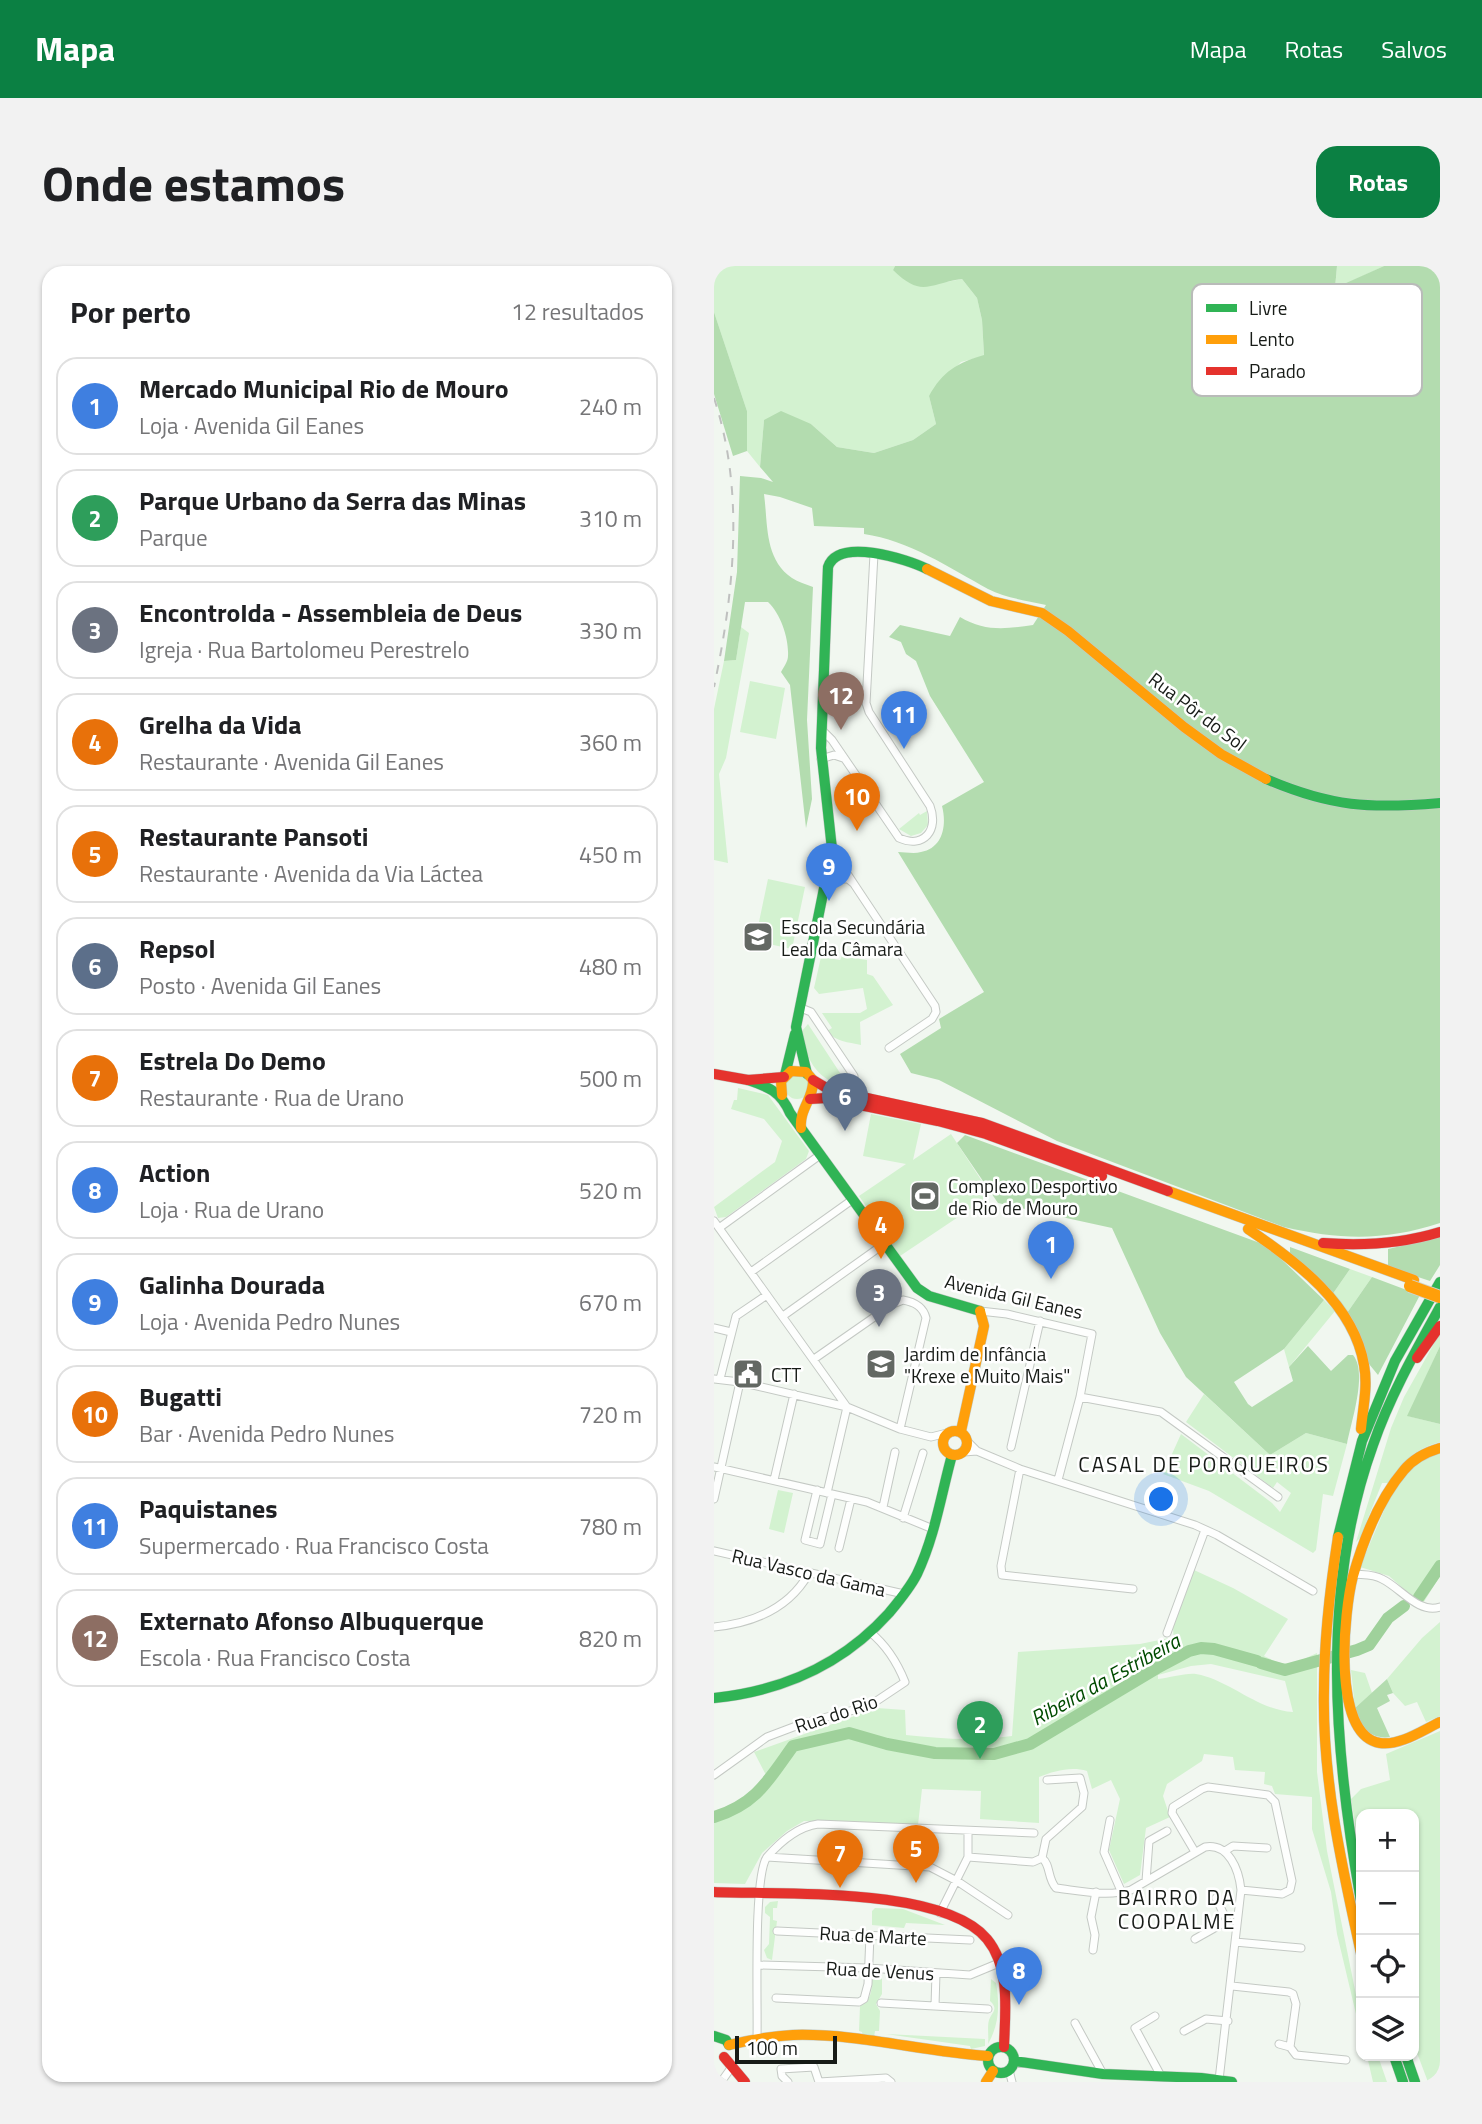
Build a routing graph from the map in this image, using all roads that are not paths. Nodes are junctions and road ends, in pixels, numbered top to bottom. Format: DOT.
graph roads {
  1 [pos="874,554"];
  2 [pos="822,730"];
  3 [pos="844,758"];
  4 [pos="821,759"];
  5 [pos="1440,803"];
  6 [pos="831,863"];
  7 [pos="828,879"];
  8 [pos="853,883"];
  9 [pos="801,1008"];
  10 [pos="796,1027"];
  11 [pos="889,1048"];
  12 [pos="714,1074"];
  13 [pos="784,1076"];
  14 [pos="855,1076"];
  15 [pos="810,1077"];
  16 [pos="748,1080"];
  17 [pos="783,1097"];
  18 [pos="807,1100"];
  19 [pos="802,1128"];
  20 [pos="820,1155"];
  21 [pos="852,1200"];
  22 [pos="714,1221"];
  23 [pos="719,1228"];
  24 [pos="1248,1229"];
  25 [pos="1440,1232"];
  26 [pos="1302,1240"];
  27 [pos="884,1244"];
  28 [pos="751,1272"];
  29 [pos="1440,1282"];
  30 [pos="1412,1283"];
  31 [pos="1440,1289"];
  32 [pos="767,1295"];
  33 [pos="1440,1297"];
  34 [pos="1440,1307"];
  35 [pos="980,1311"];
  36 [pos="783,1316"];
  37 [pos="1040,1321"];
  38 [pos="1440,1326"];
  39 [pos="714,1328"];
  40 [pos="731,1332"];
  41 [pos="814,1359"];
  42 [pos="717,1379"];
  43 [pos="740,1382"];
  44 [pos="1396,1387"];
  45 [pos="793,1394"];
  46 [pos="1080,1397"];
  47 [pos="847,1407"];
  48 [pos="900,1429"];
  49 [pos="960,1442"];
  50 [pos="1359,1446"];
  51 [pos="1011,1447"];
  52 [pos="1440,1448"];
  53 [pos="895,1452"];
  54 [pos="923,1453"];
  55 [pos="718,1467"];
  56 [pos="1020,1469"];
  57 [pos="774,1480"];
  58 [pos="1058,1480"];
  59 [pos="817,1490"];
  60 [pos="830,1493"];
  61 [pos="1278,1497"];
  62 [pos="714,1499"];
  63 [pos="851,1499"];
  64 [pos="883,1507"];
  65 [pos="903,1518"];
  66 [pos="933,1529"];
  67 [pos="1205,1530"];
  68 [pos="839,1548"];
  69 [pos="714,1551"];
  70 [pos="809,1573"];
  71 [pos="1354,1574"];
  72 [pos="1132,1589"];
  73 [pos="1313,1591"];
  74 [pos="904,1594"];
  75 [pos="1440,1607"];
  76 [pos="714,1627"];
  77 [pos="870,1632"];
  78 [pos="1167,1633"];
  79 [pos="1335,1636"];
  80 [pos="1329,1675"];
  81 [pos="714,1698"];
  82 [pos="1440,1722"];
  83 [pos="714,1775"];
  84 [pos="1047,1780"];
  85 [pos="1110,1820"];
  86 [pos="1167,1831"];
  87 [pos="968,1832"];
  88 [pos="1034,1833"];
  89 [pos="1267,1848"];
  90 [pos="1225,1851"];
  91 [pos="1195,1852"];
  92 [pos="767,1857"];
  93 [pos="968,1857"];
  94 [pos="1042,1858"];
  95 [pos="1356,1874"];
  96 [pos="957,1881"];
  97 [pos="1146,1881"];
  98 [pos="1241,1890"];
  99 [pos="714,1892"];
  100 [pos="1096,1892"];
  101 [pos="1122,1893"];
  102 [pos="759,1895"];
  103 [pos="1216,1898"];
  104 [pos="940,1913"];
  105 [pos="1008,1915"];
  106 [pos="1237,1919"];
  107 [pos="1227,1921"];
  108 [pos="777,1931"];
  109 [pos="870,1935"];
  110 [pos="1357,1935"];
  111 [pos="1195,1939"];
  112 [pos="970,1940"];
  113 [pos="1236,1942"];
  114 [pos="1301,1948"];
  115 [pos="1093,1950"];
  116 [pos="999,1963"];
  117 [pos="759,1965"];
  118 [pos="868,1968"];
  119 [pos="936,1973"];
  120 [pos="1232,1986"];
  121 [pos="776,1998"];
  122 [pos="881,2003"];
  123 [pos="935,2006"];
  124 [pos="988,2009"];
  125 [pos="1155,2016"];
  126 [pos="1228,2021"];
  127 [pos="1075,2023"];
  128 [pos="1184,2031"];
  129 [pos="714,2036"];
  130 [pos="757,2038"];
  131 [pos="1279,2044"];
  132 [pos="1004,2047"];
  133 [pos="1290,2047"];
  134 [pos="725,2056"];
  135 [pos="988,2056"];
  136 [pos="1346,2060"];
  137 [pos="1398,2061"];
  138 [pos="1407,2061"];
  139 [pos="1012,2071"];
  140 [pos="990,2076"];
  141 [pos="1161,2076"];
  142 [pos="1088,2077"];
  143 [pos="1111,2077"];
  144 [pos="1226,2081"];
  145 [pos="1412,2081"];
  146 [pos="721,2082"];
  147 [pos="745,2082"];
  148 [pos="788,2082"];
  149 [pos="891,2082"];
  1 -- 2 [label="main road"];
  1 -- 3 [label="street"];
  1 -- 5 [label="main road, Rua Pôr do Sol"];
  2 -- 3 [label="street"];
  2 -- 4 [label="main road"];
  3 -- 4 [label="street"];
  4 -- 6 [label="main road"];
  6 -- 7 [label="main road"];
  6 -- 8 [label="street"];
  7 -- 8 [label="street"];
  7 -- 9 [label="main road"];
  8 -- 11 [label="street"];
  9 -- 10 [label="main road"];
  9 -- 14 [label="street"];
  10 -- 13 [label="main road"];
  10 -- 15 [label="main road"];
  12 -- 16 [label="main road"];
  13 -- 15 [label="main road"];
  13 -- 16 [label="main road"];
  13 -- 17 [label="main road"];
  15 -- 18 [label="main road"];
  15 -- 26 [label="main road"];
  16 -- 17 [label="main road"];
  17 -- 18 [label="main road"];
  17 -- 19 [label="main road, Avenida Gil Eanes"];
  18 -- 19 [label="main road"];
  18 -- 24 [label="main road"];
  19 -- 20 [label="main road, Avenida Gil Eanes"];
  20 -- 21 [label="main road, Avenida Gil Eanes"];
  20 -- 23 [label="street"];
  21 -- 27 [label="main road, Avenida Gil Eanes"];
  21 -- 28 [label="street"];
  22 -- 23 [label="street"];
  23 -- 28 [label="street"];
  24 -- 30 [label="main road"];
  24 -- 50 [label="main road"];
  25 -- 26 [label="main road"];
  26 -- 30 [label="main road"];
  27 -- 35 [label="main road, Avenida Gil Eanes"];
  27 -- 36 [label="street"];
  28 -- 32 [label="street"];
  29 -- 50 [label="main road"];
  30 -- 31 [label="main road"];
  30 -- 33 [label="main road, bridge"];
  32 -- 36 [label="street"];
  32 -- 40 [label="street"];
  34 -- 44 [label="main road"];
  35 -- 37 [label="street, Avenida Gil Eanes"];
  35 -- 49 [label="main road"];
  36 -- 41 [label="street"];
  37 -- 46 [label="street, Avenida Gil Eanes"];
  37 -- 51 [label="street"];
  38 -- 44 [label="main road"];
  39 -- 40 [label="street"];
  40 -- 42 [label="street"];
  41 -- 47 [label="street"];
  41 -- 48 [label="street"];
  42 -- 43 [label="street"];
  43 -- 45 [label="street"];
  43 -- 55 [label="street"];
  44 -- 79 [label="main road"];
  45 -- 47 [label="street"];
  45 -- 57 [label="street"];
  46 -- 58 [label="street"];
  46 -- 61 [label="street"];
  47 -- 48 [label="street"];
  47 -- 60 [label="street"];
  48 -- 49 [label="street"];
  49 -- 56 [label="street"];
  49 -- 66 [label="main road"];
  50 -- 79 [label="main road"];
  52 -- 71 [label="main road"];
  53 -- 64 [label="street"];
  54 -- 65 [label="street"];
  55 -- 57 [label="street"];
  55 -- 62 [label="street"];
  56 -- 58 [label="street"];
  56 -- 72 [label="street"];
  57 -- 59 [label="street"];
  58 -- 67 [label="street"];
  59 -- 60 [label="street"];
  59 -- 60 [label="street"];
  60 -- 63 [label="street"];
  63 -- 64 [label="street"];
  63 -- 68 [label="street"];
  64 -- 65 [label="street"];
  65 -- 66 [label="street"];
  66 -- 74 [label="main road"];
  67 -- 73 [label="street"];
  67 -- 78 [label="street"];
  69 -- 70 [label="street, Rua Vasco da Gama"];
  70 -- 74 [label="street, Rua Vasco da Gama"];
  70 -- 76 [label="street"];
  71 -- 75 [label="street"];
  71 -- 79 [label="main road"];
  74 -- 77 [label="main road"];
  77 -- 81 [label="main road"];
  77 -- 83 [label="street, Rua do Rio"];
  79 -- 80 [label="main road"];
  79 -- 82 [label="main road"];
  80 -- 95 [label="main road"];
  80 -- 110 [label="main road"];
  84 -- 94 [label="street"];
  85 -- 101 [label="street"];
  86 -- 97 [label="street"];
  87 -- 88 [label="street"];
  87 -- 92 [label="street"];
  87 -- 93 [label="street"];
  89 -- 90 [label="street"];
  90 -- 91 [label="street"];
  90 -- 98 [label="street"];
  91 -- 97 [label="street"];
  91 -- 98 [label="street"];
  92 -- 96 [label="street"];
  92 -- 102 [label="street"];
  93 -- 94 [label="street"];
  93 -- 96 [label="street"];
  94 -- 100 [label="street"];
  96 -- 104 [label="street"];
  96 -- 105 [label="street"];
  97 -- 101 [label="street"];
  98 -- 106 [label="street"];
  99 -- 102 [label="main road"];
  100 -- 101 [label="street"];
  100 -- 115 [label="street"];
  102 -- 104 [label="main road"];
  102 -- 117 [label="street"];
  103 -- 107 [label="street"];
  104 -- 116 [label="main road"];
  106 -- 107 [label="street"];
  106 -- 113 [label="street"];
  107 -- 111 [label="street"];
  108 -- 109 [label="street, Rua de Marte"];
  109 -- 112 [label="street, Rua de Marte"];
  109 -- 118 [label="street"];
  113 -- 114 [label="street"];
  113 -- 120 [label="street"];
  116 -- 119 [label="street, Rua de Venus"];
  116 -- 132 [label="main road"];
  117 -- 118 [label="street, Rua de Venus"];
  117 -- 130 [label="street"];
  118 -- 119 [label="street, Rua de Venus"];
  118 -- 121 [label="street"];
  119 -- 123 [label="street"];
  120 -- 126 [label="street"];
  120 -- 133 [label="street"];
  122 -- 123 [label="street"];
  123 -- 124 [label="street"];
  125 -- 141 [label="street"];
  126 -- 128 [label="street"];
  126 -- 144 [label="street"];
  127 -- 143 [label="street"];
  129 -- 134 [label="main road"];
  130 -- 134 [label="main road"];
  130 -- 135 [label="main road"];
  131 -- 133 [label="street"];
  132 -- 135 [label="main road"];
  132 -- 139 [label="main road"];
  133 -- 136 [label="street"];
  134 -- 146 [label="street"];
  134 -- 147 [label="main road"];
  135 -- 140 [label="main road"];
  137 -- 145 [label="main road"];
  138 -- 145 [label="main road"];
  139 -- 140 [label="main road"];
  139 -- 142 [label="main road"];
  141 -- 143 [label="main road"];
  141 -- 144 [label="main road"];
  142 -- 143 [label="main road"];
  148 -- 149 [label="street"];
}
